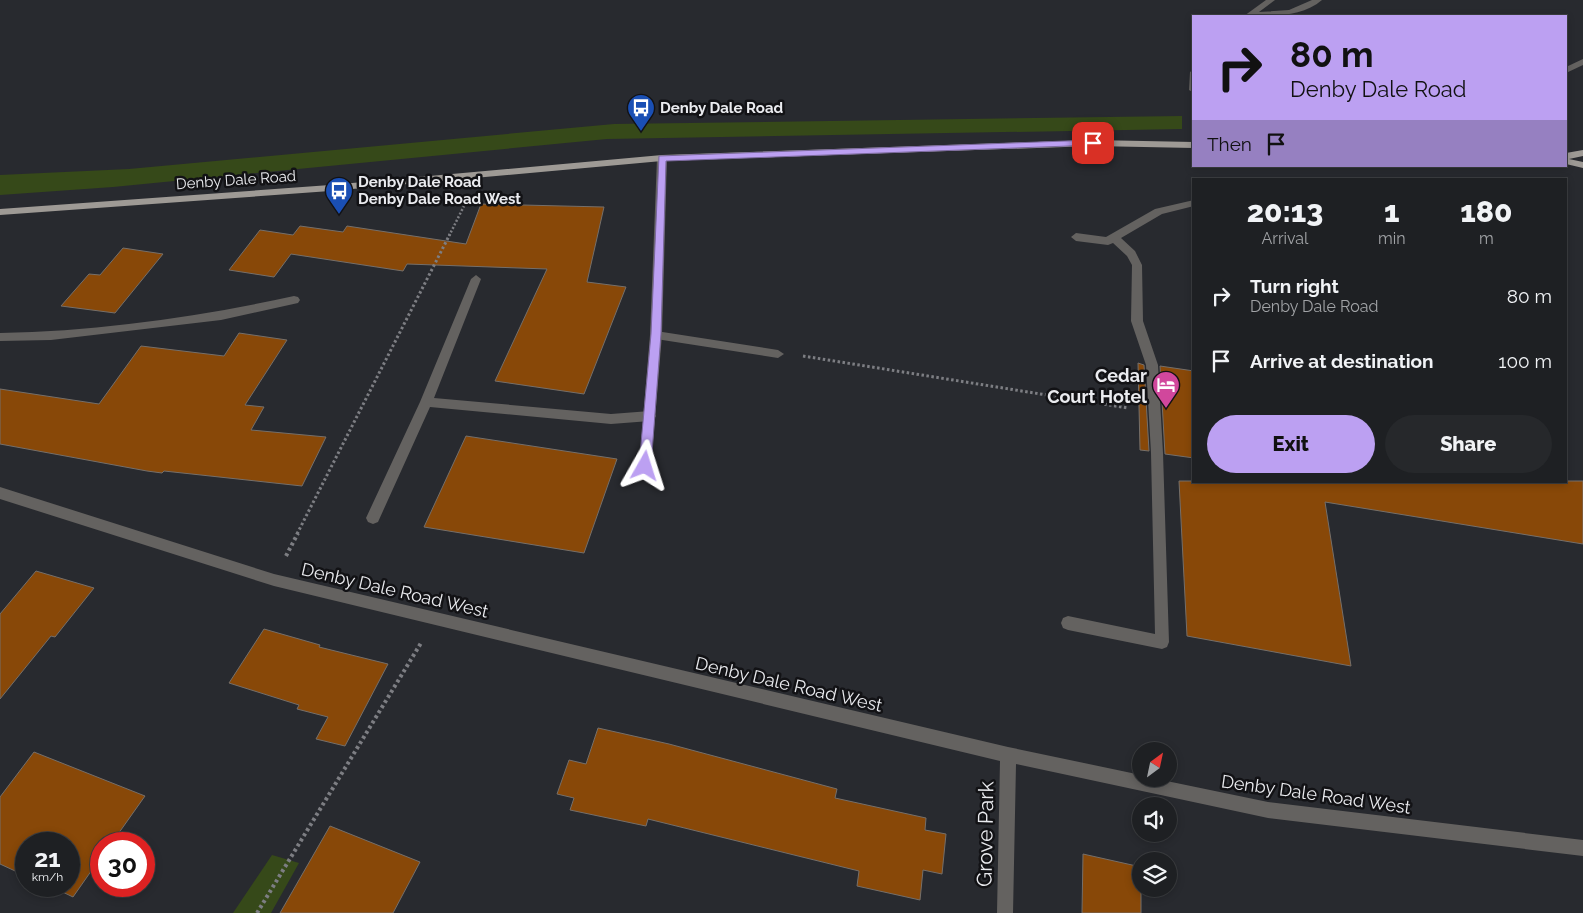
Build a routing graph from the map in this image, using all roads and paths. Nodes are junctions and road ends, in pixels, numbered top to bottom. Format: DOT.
graph roads {
  1 [pos="1271,0"];
  2 [pos="1318,0"];
  3 [pos="1249,15"];
  4 [pos="1258,15"];
  5 [pos="1583,62"];
  6 [pos="1567,70"];
  7 [pos="1192,145"];
  8 [pos="1583,154"];
  9 [pos="1567,156"];
  10 [pos="662,158"];
  11 [pos="1567,161"];
  12 [pos="1583,165"];
  13 [pos="480,175"];
  14 [pos="1192,203"];
  15 [pos="0,212"];
  16 [pos="1076,236"];
  17 [pos="1114,238"];
  18 [pos="476,279"];
  19 [pos="294,300"];
  20 [pos="656,334"];
  21 [pos="0,337"];
  22 [pos="778,354"];
  23 [pos="798,355"];
  24 [pos="426,402"];
  25 [pos="1136,409"];
  26 [pos="650,416"];
  27 [pos="645,466"];
  28 [pos="3,498"];
  29 [pos="373,518"];
  30 [pos="274,580"];
  31 [pos="436,619"];
  32 [pos="1068,623"];
  33 [pos="1008,755"];
  34 [pos="1583,848"];
  35 [pos="257,913"];
  36 [pos="1004,913"];
  1 -- 3 [label="street"];
  2 -- 4 [label="street"];
  5 -- 6 [label="street"];
  7 -- 10 [label="main road, Denby Dale Road"];
  8 -- 9 [label="main road"];
  10 -- 13 [label="main road, Denby Dale Road"];
  10 -- 20 [label="street"];
  11 -- 12 [label="main road"];
  13 -- 15 [label="main road, Denby Dale Road"];
  13 -- 30 [label="path"];
  14 -- 17 [label="street"];
  16 -- 17 [label="street"];
  17 -- 32 [label="street"];
  18 -- 24 [label="street"];
  19 -- 21 [label="street"];
  20 -- 22 [label="street"];
  20 -- 26 [label="street"];
  23 -- 25 [label="path"];
  24 -- 26 [label="street"];
  24 -- 29 [label="street"];
  26 -- 27 [label="street"];
  28 -- 30 [label="street, Denby Dale Road West"];
  30 -- 31 [label="street, Denby Dale Road West"];
  31 -- 33 [label="street, Denby Dale Road West"];
  31 -- 35 [label="path"];
  33 -- 34 [label="street, Denby Dale Road West"];
  33 -- 36 [label="street, Grove Park"];
}
